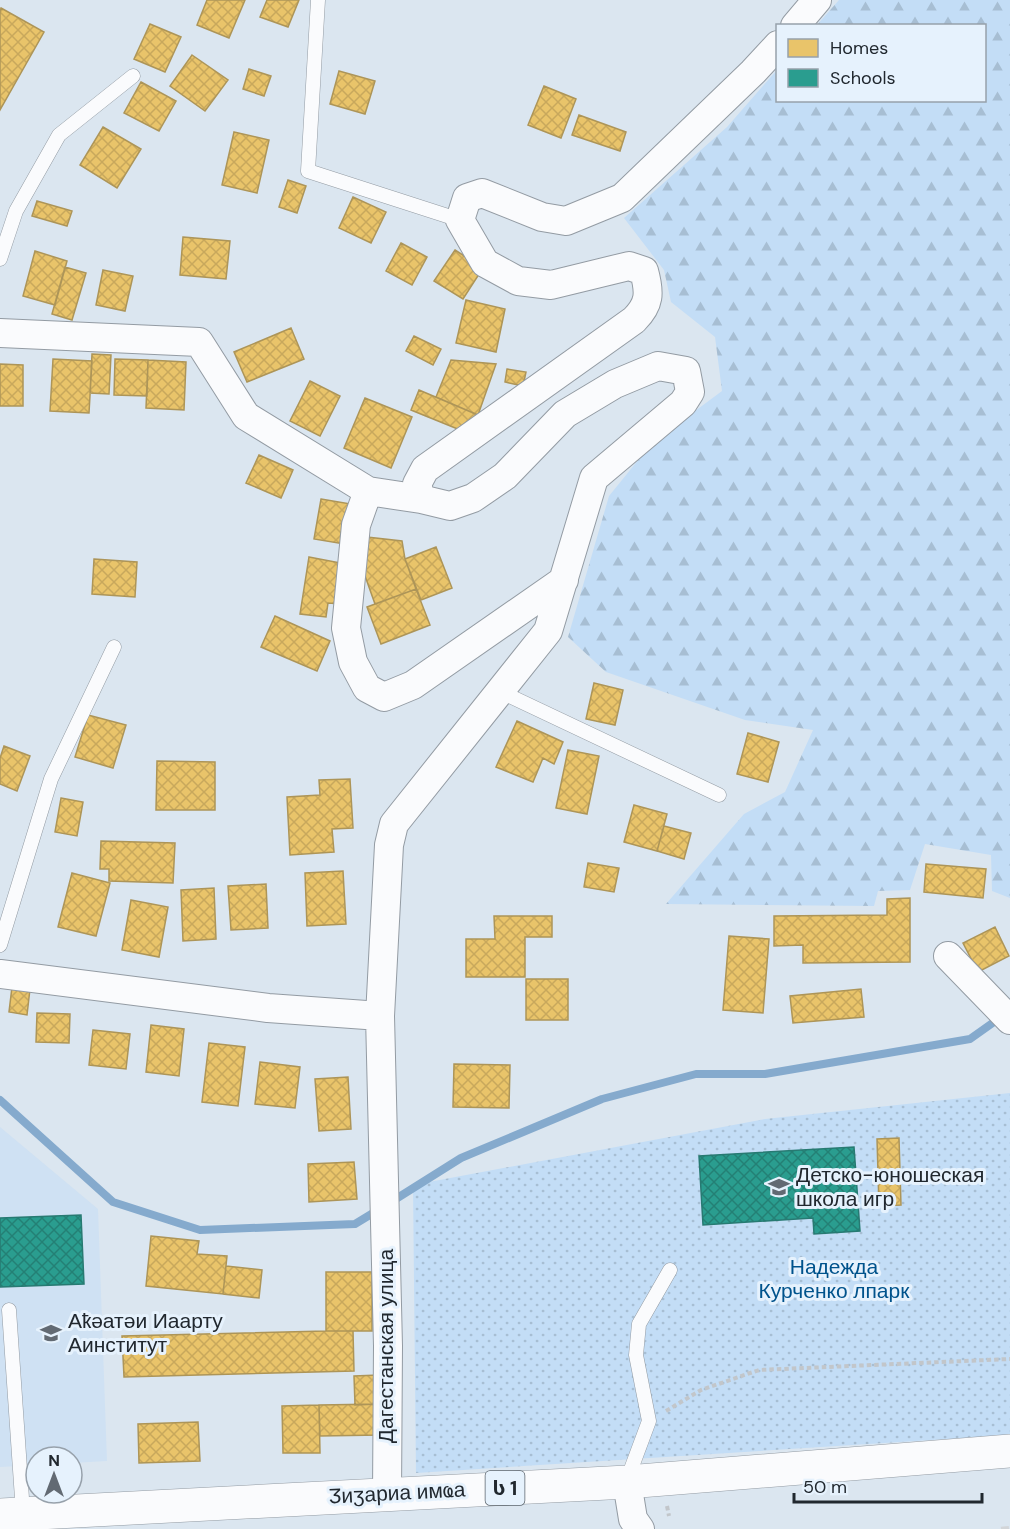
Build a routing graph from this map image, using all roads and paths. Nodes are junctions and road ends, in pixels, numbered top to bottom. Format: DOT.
graph roads {
  1 [pos="318,0"];
  2 [pos="817,0"];
  3 [pos="797,24"];
  4 [pos="776,46"];
  5 [pos="133,76"];
  6 [pos="460,220"];
  7 [pos="0,259"];
  8 [pos="0,333"];
  9 [pos="368,491"];
  10 [pos="421,499"];
  11 [pos="564,580"];
  12 [pos="114,647"];
  13 [pos="501,692"];
  14 [pos="719,795"];
  15 [pos="0,945"];
  16 [pos="948,956"];
  17 [pos="0,974"];
  18 [pos="380,1016"];
  19 [pos="1010,1020"];
  20 [pos="670,1270"];
  21 [pos="9,1310"];
  22 [pos="1010,1359"];
  23 [pos="649,1421"];
  24 [pos="1010,1452"];
  25 [pos="627,1482"];
  26 [pos="387,1494"];
  27 [pos="11,1514"];
  28 [pos="640,1529"];
  1 -- 6 [label="lane"];
  2 -- 3 [label="street"];
  4 -- 6 [label="street"];
  5 -- 7 [label="lane"];
  6 -- 10 [label="street"];
  8 -- 9 [label="street"];
  9 -- 10 [label="street"];
  9 -- 11 [label="street"];
  10 -- 11 [label="street, Дагестанская улица"];
  11 -- 13 [label="street, Дагестанская улица"];
  12 -- 15 [label="lane"];
  13 -- 14 [label="lane"];
  13 -- 18 [label="street, Дагестанская улица"];
  16 -- 19 [label="street"];
  17 -- 18 [label="street"];
  18 -- 26 [label="street, Дагестанская улица"];
  20 -- 23 [label="lane"];
  21 -- 27 [label="lane"];
  22 -- 23 [label="path"];
  23 -- 25 [label="lane"];
  24 -- 25 [label="highway, Ӡиӡариа имҩа / ს 1"];
  25 -- 26 [label="highway, Ӡиӡариа имҩа / ს 1"];
  25 -- 28 [label="street"];
  26 -- 27 [label="highway, Ӡиӡариа имҩа / ს 1"];
}
